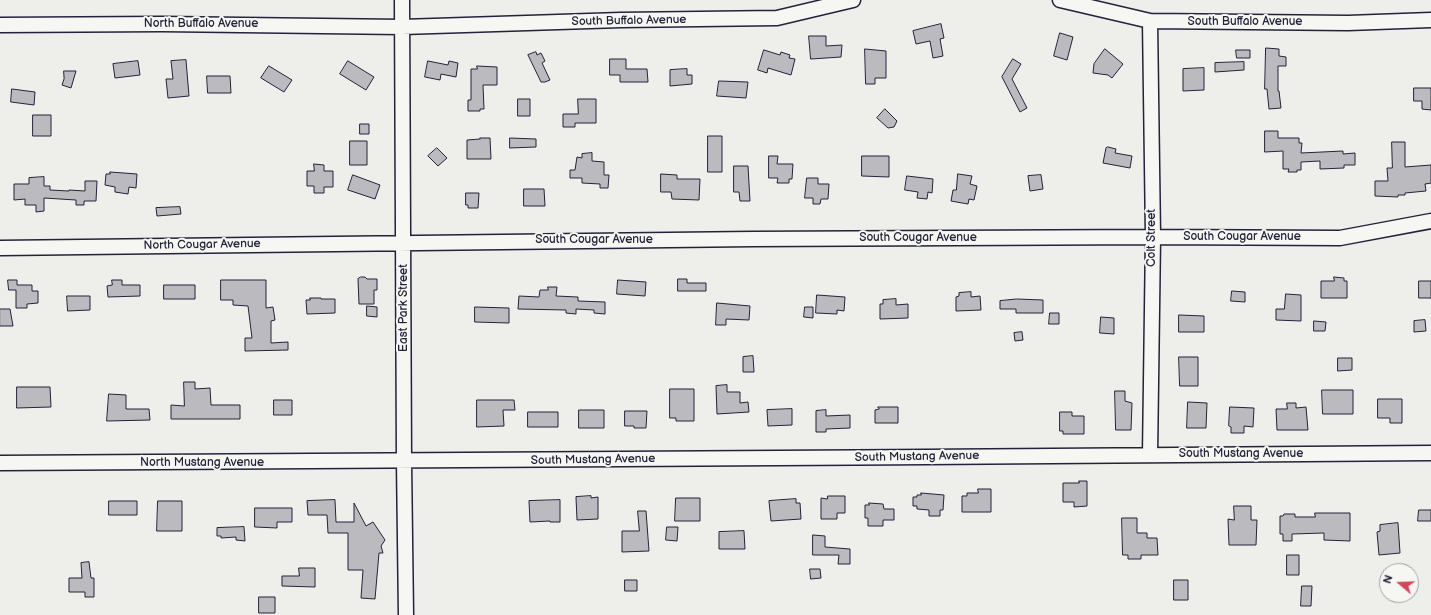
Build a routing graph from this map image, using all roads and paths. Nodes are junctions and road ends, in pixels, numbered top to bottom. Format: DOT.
graph roads {
  1 [pos="402,0"];
  2 [pos="853,0"];
  3 [pos="1060,0"];
  4 [pos="1431,20"];
  5 [pos="1150,21"];
  6 [pos="0,25"];
  7 [pos="402,26"];
  8 [pos="1431,221"];
  9 [pos="1153,236"];
  10 [pos="404,242"];
  11 [pos="0,248"];
  12 [pos="1431,453"];
  13 [pos="1150,455"];
  14 [pos="404,462"];
  15 [pos="0,463"];
  16 [pos="406,615"];
  1 -- 7 [label="street, East Park Street"];
  2 -- 7 [label="street, South Buffalo Avenue"];
  3 -- 5 [label="street, South Buffalo Avenue"];
  4 -- 5 [label="street, South Buffalo Avenue"];
  5 -- 9 [label="street, Colt Street"];
  6 -- 7 [label="street, North Buffalo Avenue"];
  7 -- 10 [label="street, East Park Street"];
  8 -- 9 [label="street, South Cougar Avenue"];
  9 -- 10 [label="street, South Cougar Avenue"];
  9 -- 13 [label="street, Colt Street"];
  10 -- 11 [label="street, North Cougar Avenue"];
  10 -- 14 [label="street, East Park Street"];
  12 -- 13 [label="street, South Mustang Avenue"];
  13 -- 14 [label="street, South Mustang Avenue"];
  14 -- 15 [label="street, North Mustang Avenue"];
  14 -- 16 [label="street, East Park Street"];
}
